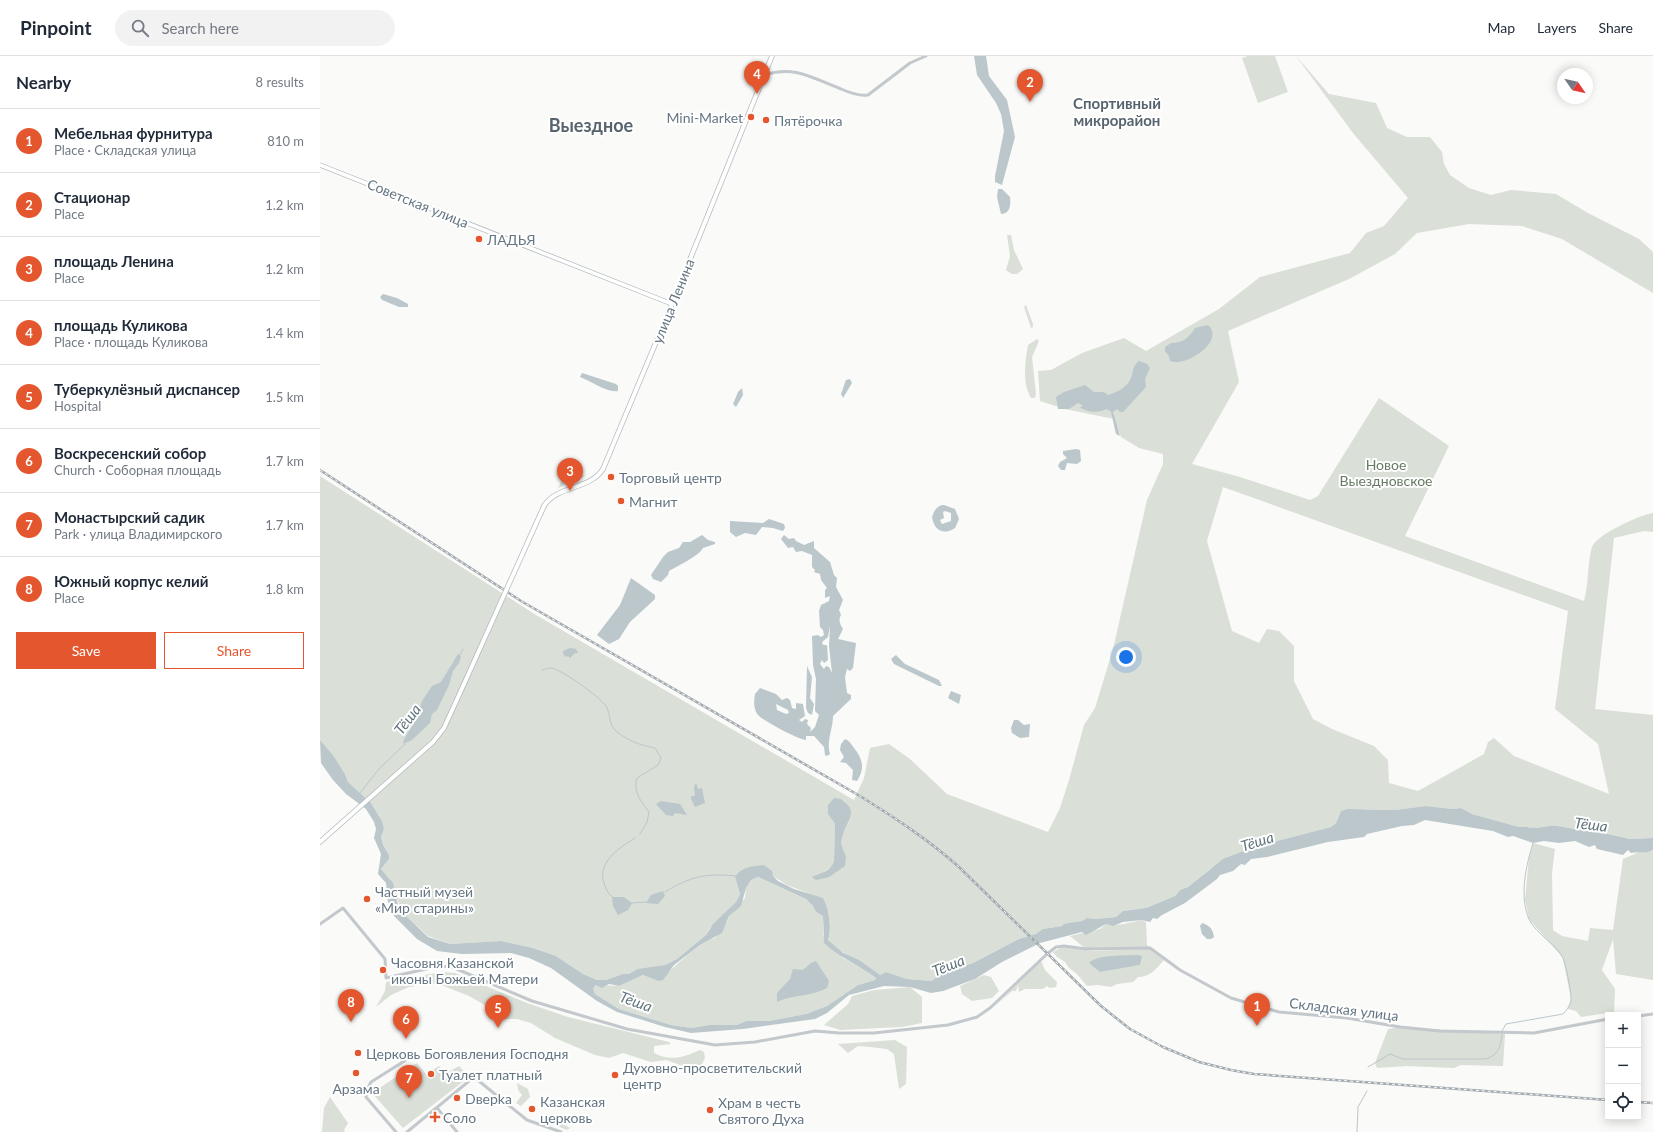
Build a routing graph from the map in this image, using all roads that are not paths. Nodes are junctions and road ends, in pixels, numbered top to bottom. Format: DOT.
graph roads {
  1 [pos="772,56"];
  2 [pos="926,56"];
  3 [pos="764,75"];
  4 [pos="320,164"];
  5 [pos="672,304"];
  6 [pos="320,842"];
  7 [pos="320,924"];
  8 [pos="1653,1014"];
  9 [pos="1641,1016"];
  10 [pos="1605,1020"];
  11 [pos="414,1055"];
  12 [pos="437,1108"];
  13 [pos="396,1132"];
  14 [pos="406,1132"];
  15 [pos="457,1132"];
  16 [pos="561,1132"];
  1 -- 3 [label="main road, улица Ленина"];
  2 -- 3 [label="street"];
  3 -- 5 [label="main road, улица Ленина"];
  4 -- 5 [label="main road, Советская улица"];
  5 -- 6 [label="main road, улица Ленина, bridge"];
  7 -- 10 [label="street, Складская улица"];
  8 -- 9 [label="street"];
  11 -- 13 [label="street"];
  12 -- 14 [label="street"];
  12 -- 15 [label="street"];
  12 -- 16 [label="street"];
}
